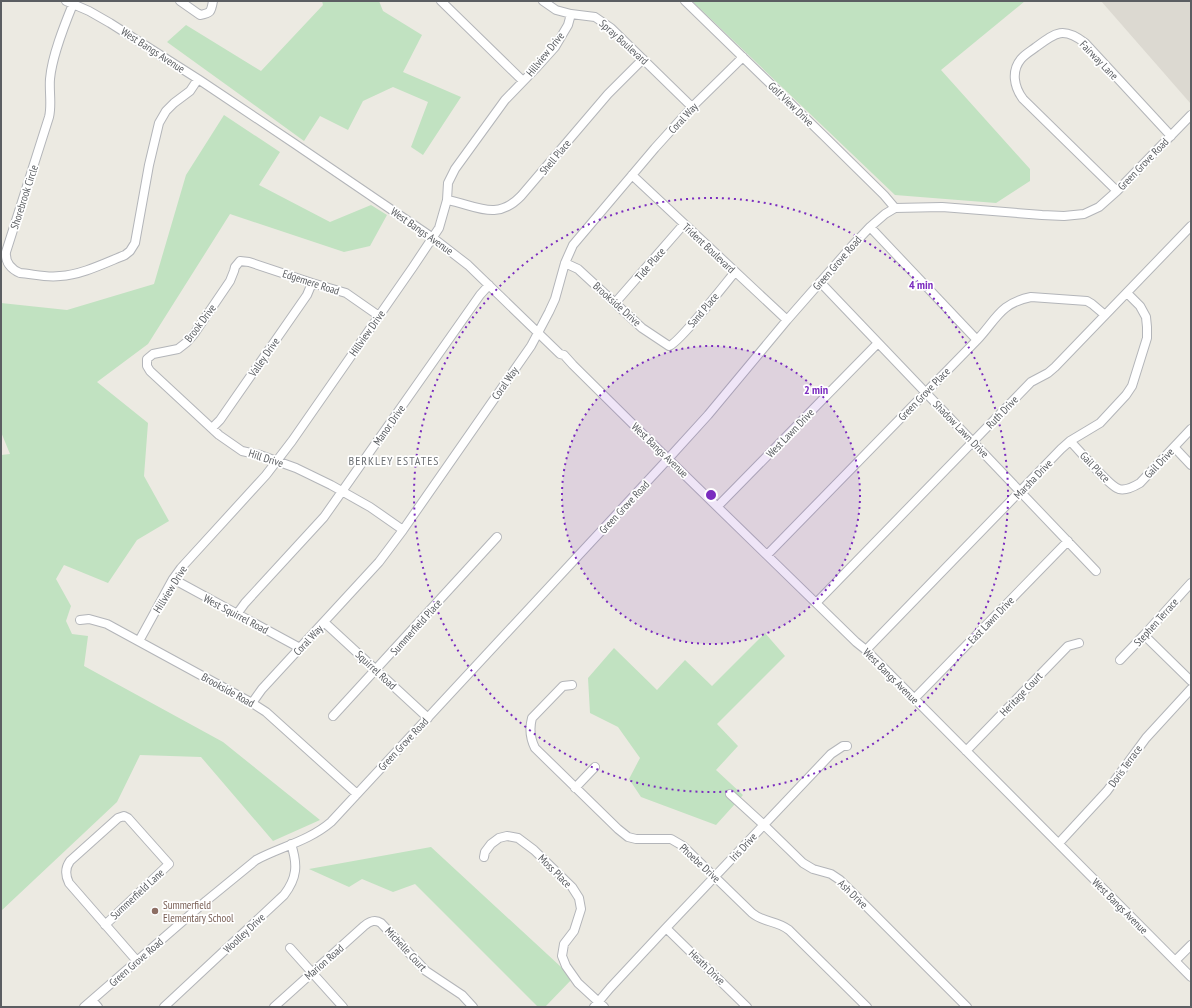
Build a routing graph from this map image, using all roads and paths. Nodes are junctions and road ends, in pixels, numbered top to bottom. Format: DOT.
graph roads {
  1 [pos="180,1"];
  2 [pos="213,1"];
  3 [pos="441,1"];
  4 [pos="543,1"];
  5 [pos="685,1"];
  6 [pos="72,3"];
  7 [pos="571,14"];
  8 [pos="742,57"];
  9 [pos="643,59"];
  10 [pos="198,79"];
  11 [pos="523,81"];
  12 [pos="692,108"];
  13 [pos="1191,116"];
  14 [pos="1171,136"];
  15 [pos="632,175"];
  16 [pos="1117,191"];
  17 [pos="447,200"];
  18 [pos="896,208"];
  19 [pos="684,224"];
  20 [pos="1191,226"];
  21 [pos="870,227"];
  22 [pos="433,238"];
  23 [pos="237,263"];
  24 [pos="565,263"];
  25 [pos="735,272"];
  26 [pos="820,282"];
  27 [pos="312,283"];
  28 [pos="489,285"];
  29 [pos="1127,293"];
  30 [pos="615,303"];
  31 [pos="1105,315"];
  32 [pos="379,316"];
  33 [pos="787,320"];
  34 [pos="538,333"];
  35 [pos="977,340"];
  36 [pos="878,342"];
  37 [pos="669,346"];
  38 [pos="147,363"];
  39 [pos="925,392"];
  40 [pos="212,428"];
  41 [pos="1191,430"];
  42 [pos="1070,441"];
  43 [pos="973,442"];
  44 [pos="1174,447"];
  45 [pos="668,459"];
  46 [pos="277,461"];
  47 [pos="1191,465"];
  48 [pos="1122,490"];
  49 [pos="343,491"];
  50 [pos="1020,492"];
  51 [pos="718,506"];
  52 [pos="403,530"];
  53 [pos="497,537"];
  54 [pos="1068,541"];
  55 [pos="767,555"];
  56 [pos="1096,571"];
  57 [pos="173,579"];
  58 [pos="1191,583"];
  59 [pos="816,603"];
  60 [pos="237,614"];
  61 [pos="80,620"];
  62 [pos="324,622"];
  63 [pos="1144,635"];
  64 [pos="139,641"];
  65 [pos="1079,643"];
  66 [pos="300,648"];
  67 [pos="866,650"];
  68 [pos="1120,660"];
  69 [pos="376,670"];
  70 [pos="1191,681"];
  71 [pos="572,685"];
  72 [pos="1191,689"];
  73 [pos="914,699"];
  74 [pos="252,703"];
  75 [pos="333,716"];
  76 [pos="428,718"];
  77 [pos="847,746"];
  78 [pos="966,751"];
  79 [pos="594,767"];
  80 [pos="575,788"];
  81 [pos="357,794"];
  82 [pos="730,794"];
  83 [pos="764,825"];
  84 [pos="1059,843"];
  85 [pos="292,844"];
  86 [pos="484,857"];
  87 [pos="715,877"];
  88 [pos="376,921"];
  89 [pos="105,925"];
  90 [pos="666,928"];
  91 [pos="1191,946"];
  92 [pos="290,948"];
  93 [pos="137,961"];
  94 [pos="1175,961"];
  95 [pos="312,973"];
  96 [pos="1191,977"];
  97 [pos="92,1000"];
  98 [pos="599,1005"];
  99 [pos="84,1007"];
  100 [pos="98,1007"];
  101 [pos="164,1007"];
  102 [pos="274,1007"];
  103 [pos="343,1007"];
  104 [pos="473,1007"];
  105 [pos="747,1007"];
  106 [pos="866,1007"];
  107 [pos="967,1007"];
  1 -- 2 [label="street"];
  3 -- 11 [label="street"];
  4 -- 7 [label="street, Spray Boulevard"];
  5 -- 8 [label="street, Golf View Drive"];
  6 -- 10 [label="street, West Bangs Avenue"];
  6 -- 10 [label="street, Shorebrook Circle"];
  7 -- 9 [label="street, Spray Boulevard"];
  7 -- 11 [label="street, Hillview Drive"];
  8 -- 12 [label="street, Coral Way"];
  8 -- 18 [label="street, Golf View Drive"];
  9 -- 12 [label="street, Spray Boulevard"];
  9 -- 17 [label="street, Shell Place"];
  10 -- 22 [label="street, West Bangs Avenue"];
  11 -- 17 [label="street, Hillview Drive"];
  12 -- 15 [label="street, Coral Way"];
  13 -- 14 [label="street, Green Grove Road"];
  14 -- 16 [label="street, Green Grove Road"];
  14 -- 16 [label="street, Fairway Lane"];
  15 -- 19 [label="street, Trident Boulevard"];
  15 -- 24 [label="street, Coral Way"];
  16 -- 18 [label="street, Green Grove Road"];
  17 -- 22 [label="street, Hillview Drive"];
  18 -- 21 [label="street, Green Grove Road"];
  19 -- 25 [label="street, Trident Boulevard"];
  19 -- 30 [label="street, Tide Place"];
  20 -- 29 [label="street, Ruth Drive"];
  21 -- 26 [label="street, Green Grove Road"];
  21 -- 35 [label="street"];
  22 -- 28 [label="street, West Bangs Avenue"];
  22 -- 32 [label="street, Hillview Drive"];
  23 -- 27 [label="street, Edgemere Road"];
  23 -- 38 [label="street, Brook Drive"];
  24 -- 30 [label="street, Brookside Drive"];
  24 -- 34 [label="street, Coral Way"];
  25 -- 33 [label="street, Trident Boulevard"];
  25 -- 37 [label="street, Sand Place"];
  26 -- 33 [label="street, Green Grove Road"];
  26 -- 36 [label="street, Shadow Lawn Drive"];
  27 -- 32 [label="street, Edgemere Road"];
  27 -- 40 [label="street, Valley Drive"];
  28 -- 34 [label="street, West Bangs Avenue"];
  28 -- 49 [label="street, Manor Drive"];
  29 -- 31 [label="street, Ruth Drive"];
  29 -- 42 [label="street, Marsha Drive"];
  30 -- 37 [label="street, Brookside Drive"];
  31 -- 35 [label="street, Green Grove Place"];
  31 -- 43 [label="street, Ruth Drive"];
  32 -- 46 [label="street, Hillview Drive"];
  33 -- 45 [label="street, Green Grove Road"];
  34 -- 45 [label="street, West Bangs Avenue"];
  34 -- 52 [label="street, Coral Way"];
  35 -- 39 [label="street, Green Grove Place"];
  36 -- 39 [label="street, Shadow Lawn Drive"];
  36 -- 51 [label="street, West Lawn Drive"];
  38 -- 40 [label="street, Hill Drive"];
  39 -- 43 [label="street, Shadow Lawn Drive"];
  39 -- 55 [label="street, Green Grove Place"];
  40 -- 46 [label="street, Hill Drive"];
  41 -- 44 [label="street, Gail Drive"];
  42 -- 48 [label="street, Gail Place"];
  42 -- 50 [label="street, Marsha Drive"];
  43 -- 50 [label="street, Shadow Lawn Drive"];
  43 -- 59 [label="street, Ruth Drive"];
  44 -- 47 [label="street"];
  44 -- 48 [label="street, Gail Drive"];
  45 -- 51 [label="street, West Bangs Avenue"];
  45 -- 76 [label="street, Green Grove Road"];
  46 -- 49 [label="street, Hill Drive"];
  46 -- 57 [label="street, Hillview Drive"];
  49 -- 52 [label="street, Hill Drive"];
  49 -- 60 [label="street, Manor Drive"];
  50 -- 54 [label="street, Shadow Lawn Drive"];
  50 -- 67 [label="street, Marsha Drive"];
  51 -- 55 [label="street, West Bangs Avenue"];
  52 -- 62 [label="street, Coral Way"];
  53 -- 69 [label="street, Summerfield Place"];
  54 -- 56 [label="street, Shadow Lawn Drive"];
  54 -- 73 [label="street, East Lawn Drive"];
  55 -- 59 [label="street, West Bangs Avenue"];
  57 -- 60 [label="street, West Squirrel Road"];
  57 -- 64 [label="street, Hillview Drive"];
  58 -- 63 [label="street, Stephen Terrace"];
  59 -- 67 [label="street, West Bangs Avenue"];
  60 -- 66 [label="street, West Squirrel Road"];
  61 -- 64 [label="street, Brookside Road"];
  62 -- 66 [label="street, Coral Way"];
  62 -- 69 [label="street, Squirrel Road"];
  63 -- 68 [label="street, Stephen Terrace"];
  63 -- 70 [label="street"];
  64 -- 74 [label="street, Brookside Road"];
  65 -- 78 [label="street, Heritage Court"];
  66 -- 74 [label="street, Coral Way"];
  67 -- 73 [label="street, West Bangs Avenue"];
  69 -- 75 [label="street, Summerfield Place"];
  69 -- 76 [label="street, Squirrel Road"];
  71 -- 80 [label="street, Phoebe Drive"];
  72 -- 84 [label="street, Doris Terrace"];
  73 -- 78 [label="street, West Bangs Avenue"];
  74 -- 81 [label="street, Brookside Road"];
  76 -- 81 [label="street, Green Grove Road"];
  77 -- 83 [label="street, Iris Drive"];
  78 -- 84 [label="street, West Bangs Avenue"];
  79 -- 80 [label="street"];
  80 -- 87 [label="street, Phoebe Drive"];
  81 -- 85 [label="street, Green Grove Road"];
  82 -- 83 [label="street, Ash Drive"];
  83 -- 87 [label="street, Iris Drive"];
  83 -- 107 [label="street, Ash Drive"];
  84 -- 94 [label="street, West Bangs Avenue"];
  85 -- 93 [label="street, Green Grove Road"];
  85 -- 101 [label="street, Woolley Drive"];
  86 -- 98 [label="street, Moss Place"];
  87 -- 90 [label="street, Iris Drive"];
  87 -- 106 [label="street, Phoebe Drive"];
  88 -- 95 [label="street, Marion Road"];
  88 -- 104 [label="street, Michelle Court"];
  89 -- 89 [label="street, Summerfield Lane"];
  89 -- 93 [label="street, Summerfield Lane"];
  90 -- 98 [label="street, Iris Drive"];
  90 -- 105 [label="street, Heath Drive"];
  91 -- 94 [label="street"];
  92 -- 95 [label="street"];
  93 -- 97 [label="street, Green Grove Road"];
  94 -- 96 [label="street, West Bangs Avenue"];
  95 -- 102 [label="street, Marion Road"];
  95 -- 103 [label="street"];
  97 -- 99 [label="street, Green Grove Road"];
  97 -- 100 [label="street"];
}
